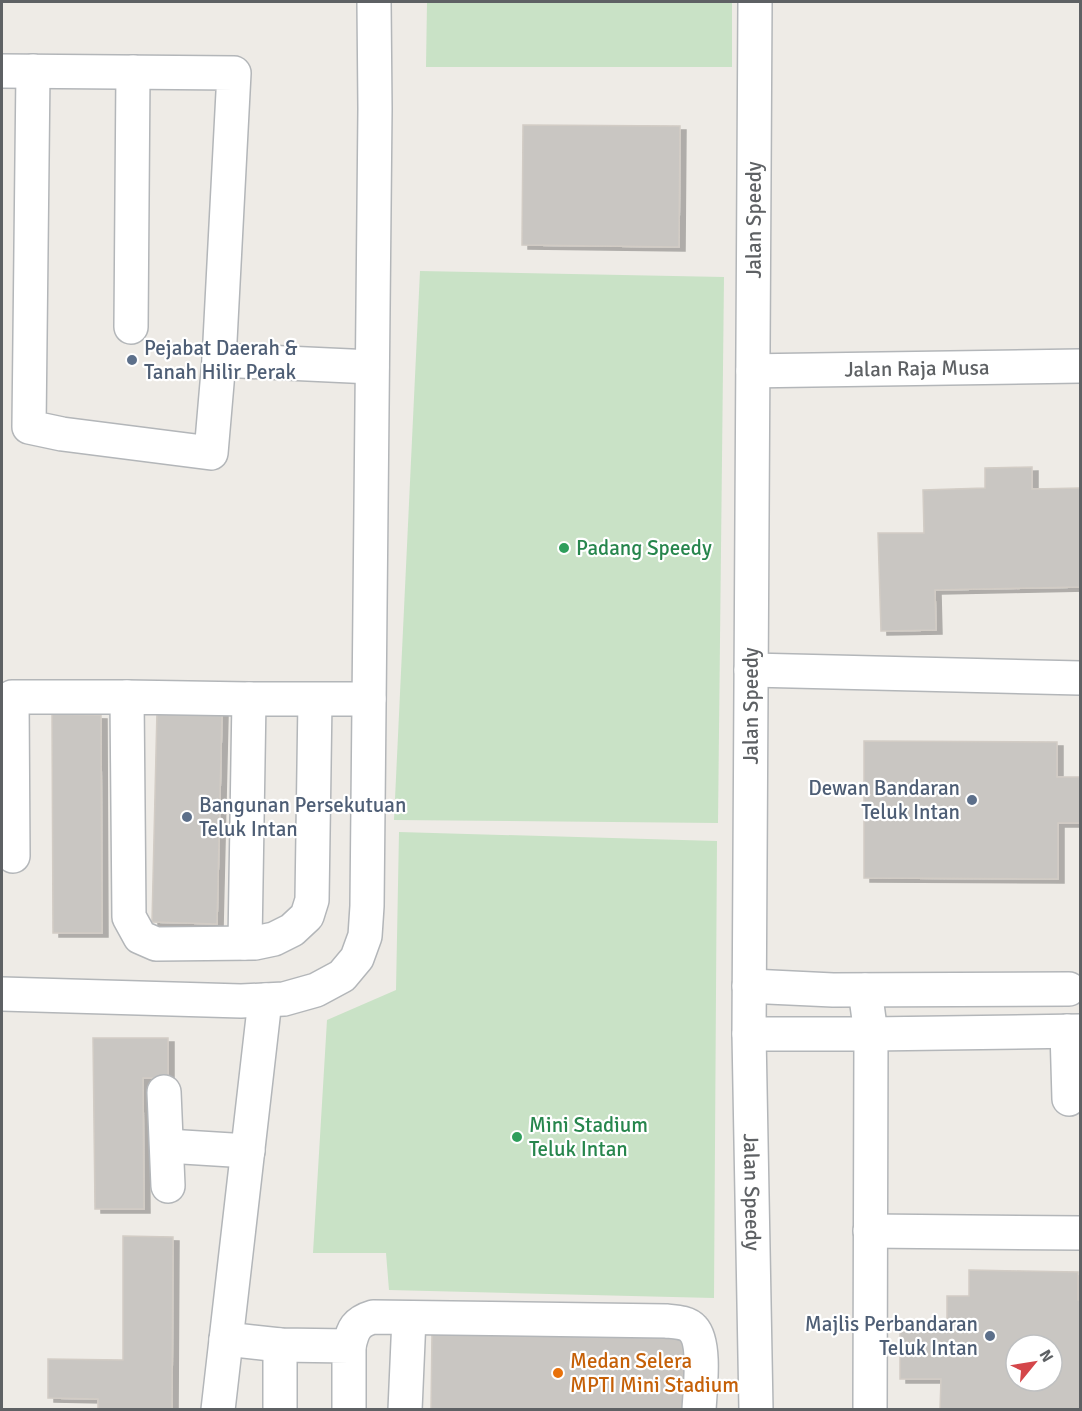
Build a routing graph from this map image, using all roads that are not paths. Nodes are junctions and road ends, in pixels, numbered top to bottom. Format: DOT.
graph roads {
  1 [pos="374,2"];
  2 [pos="755,2"];
  3 [pos="17,71"];
  4 [pos="133,72"];
  5 [pos="131,327"];
  6 [pos="219,360"];
  7 [pos="1080,366"];
  8 [pos="372,367"];
  9 [pos="753,371"];
  10 [pos="751,670"];
  11 [pos="1080,678"];
  12 [pos="127,697"];
  13 [pos="249,699"];
  14 [pos="369,699"];
  15 [pos="315,700"];
  16 [pos="14,856"];
  17 [pos="245,943"];
  18 [pos="749,986"];
  19 [pos="1069,989"];
  20 [pos="865,990"];
  21 [pos="2,994"];
  22 [pos="265,1000"];
  23 [pos="1074,1031"];
  24 [pos="749,1034"];
  25 [pos="871,1035"];
  26 [pos="164,1092"];
  27 [pos="1069,1099"];
  28 [pos="166,1146"];
  29 [pos="248,1151"];
  30 [pos="168,1186"];
  31 [pos="870,1231"];
  32 [pos="1080,1233"];
  33 [pos="410,1318"];
  34 [pos="226,1339"];
  35 [pos="280,1345"];
  36 [pos="349,1346"];
  37 [pos="218,1410"];
  38 [pos="280,1410"];
  39 [pos="349,1410"];
  40 [pos="405,1410"];
  41 [pos="699,1410"];
  42 [pos="756,1410"];
  43 [pos="870,1410"];
  1 -- 8 [label="street"];
  2 -- 9 [label="street, Jalan Speedy"];
  3 -- 4 [label="street"];
  3 -- 6 [label="street"];
  4 -- 5 [label="street"];
  4 -- 6 [label="street"];
  6 -- 8 [label="street"];
  7 -- 9 [label="street, Jalan Raja Musa"];
  8 -- 14 [label="street"];
  9 -- 10 [label="street, Jalan Speedy"];
  10 -- 11 [label="street"];
  10 -- 18 [label="street, Jalan Speedy"];
  12 -- 13 [label="street"];
  12 -- 16 [label="street"];
  12 -- 17 [label="street"];
  13 -- 15 [label="street"];
  13 -- 17 [label="street"];
  14 -- 15 [label="street"];
  14 -- 22 [label="street"];
  15 -- 17 [label="street"];
  18 -- 20 [label="street"];
  18 -- 24 [label="street, Jalan Speedy"];
  19 -- 20 [label="street"];
  20 -- 25 [label="street"];
  21 -- 22 [label="street"];
  22 -- 29 [label="street"];
  23 -- 25 [label="street"];
  23 -- 27 [label="street"];
  24 -- 25 [label="street"];
  24 -- 42 [label="street, Jalan Speedy"];
  25 -- 31 [label="street"];
  26 -- 28 [label="street"];
  28 -- 29 [label="street"];
  28 -- 30 [label="street"];
  29 -- 34 [label="street"];
  31 -- 32 [label="street"];
  31 -- 43 [label="street"];
  33 -- 36 [label="street"];
  33 -- 40 [label="street"];
  33 -- 41 [label="street"];
  34 -- 35 [label="street"];
  34 -- 37 [label="street"];
  35 -- 36 [label="street"];
  35 -- 38 [label="street"];
  36 -- 39 [label="street"];
}
